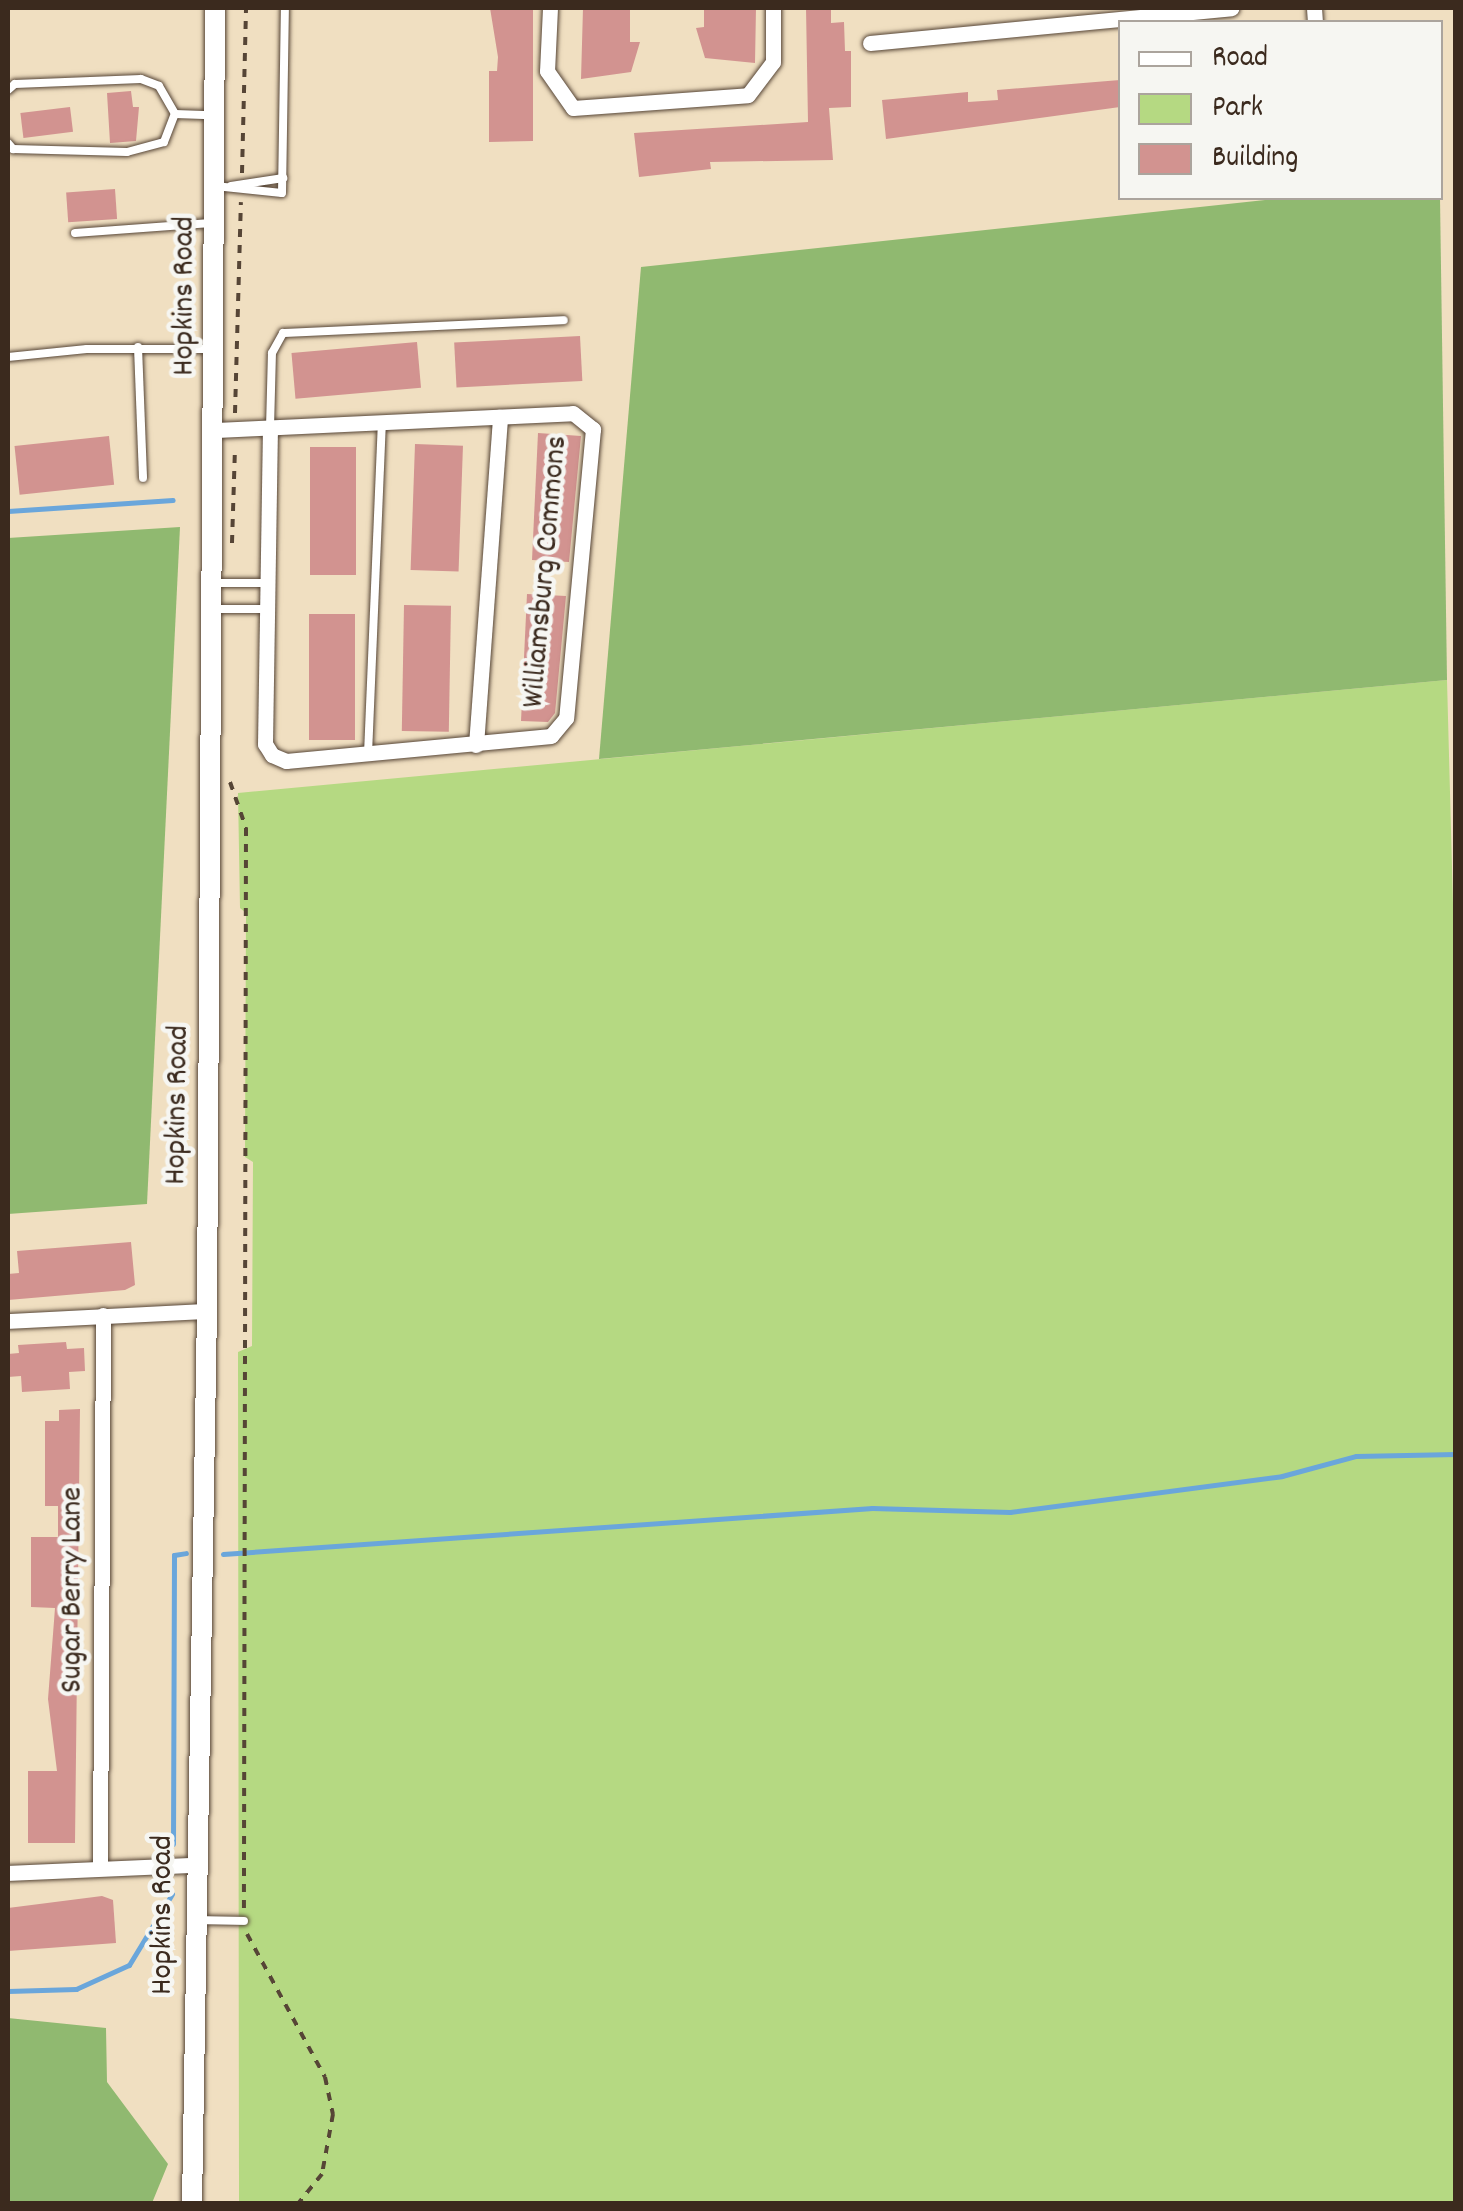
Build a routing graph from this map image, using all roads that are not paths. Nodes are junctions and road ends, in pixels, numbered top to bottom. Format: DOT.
graph roads {
  1 [pos="215,8"];
  2 [pos="285,8"];
  3 [pos="550,8"];
  4 [pos="773,8"];
  5 [pos="1231,8"];
  6 [pos="870,43"];
  7 [pos="11,87"];
  8 [pos="175,114"];
  9 [pos="215,115"];
  10 [pos="10,146"];
  11 [pos="282,178"];
  12 [pos="223,186"];
  13 [pos="216,223"];
  14 [pos="76,233"];
  15 [pos="564,320"];
  16 [pos="138,347"];
  17 [pos="216,349"];
  18 [pos="8,358"];
  19 [pos="500,417"];
  20 [pos="382,424"];
  21 [pos="270,428"];
  22 [pos="225,430"];
  23 [pos="143,478"];
  24 [pos="214,584"];
  25 [pos="266,584"];
  26 [pos="214,608"];
  27 [pos="266,609"];
  28 [pos="476,746"];
  29 [pos="368,754"];
  30 [pos="207,1310"];
  31 [pos="103,1315"];
  32 [pos="8,1321"];
  33 [pos="194,1865"];
  34 [pos="100,1866"];
  35 [pos="8,1873"];
  36 [pos="194,1920"];
  37 [pos="244,1921"];
  38 [pos="192,2204"];
  1 -- 9 [label="street, Hopkins Road"];
  2 -- 11 [label="lane"];
  3 -- 4 [label="street"];
  5 -- 6 [label="street"];
  7 -- 8 [label="lane"];
  8 -- 9 [label="lane"];
  8 -- 10 [label="lane"];
  9 -- 12 [label="street, Hopkins Road"];
  11 -- 12 [label="lane"];
  11 -- 12 [label="lane"];
  12 -- 13 [label="street, Hopkins Road"];
  13 -- 14 [label="lane"];
  13 -- 17 [label="street, Hopkins Road"];
  15 -- 21 [label="lane"];
  16 -- 17 [label="lane"];
  16 -- 18 [label="lane"];
  16 -- 23 [label="lane"];
  17 -- 22 [label="street, Hopkins Road"];
  19 -- 20 [label="street, Williamsburg Commons"];
  19 -- 28 [label="street, Williamsburg Commons"];
  19 -- 28 [label="street, Williamsburg Commons"];
  20 -- 21 [label="street, Williamsburg Commons"];
  20 -- 29 [label="lane"];
  21 -- 22 [label="street, Williamsburg Commons"];
  21 -- 25 [label="street, Williamsburg Commons"];
  22 -- 24 [label="street, Hopkins Road"];
  24 -- 25 [label="lane"];
  24 -- 26 [label="street, Hopkins Road"];
  25 -- 27 [label="street, Williamsburg Commons"];
  26 -- 27 [label="lane"];
  26 -- 30 [label="street, Hopkins Road"];
  27 -- 29 [label="street, Williamsburg Commons"];
  28 -- 29 [label="street, Williamsburg Commons"];
  30 -- 31 [label="street"];
  30 -- 33 [label="street, Hopkins Road"];
  31 -- 32 [label="street"];
  31 -- 34 [label="street, Sugar Berry Lane"];
  33 -- 34 [label="street"];
  33 -- 36 [label="street, Hopkins Road"];
  34 -- 35 [label="street"];
  36 -- 37 [label="lane"];
  36 -- 38 [label="street, Hopkins Road"];
}
